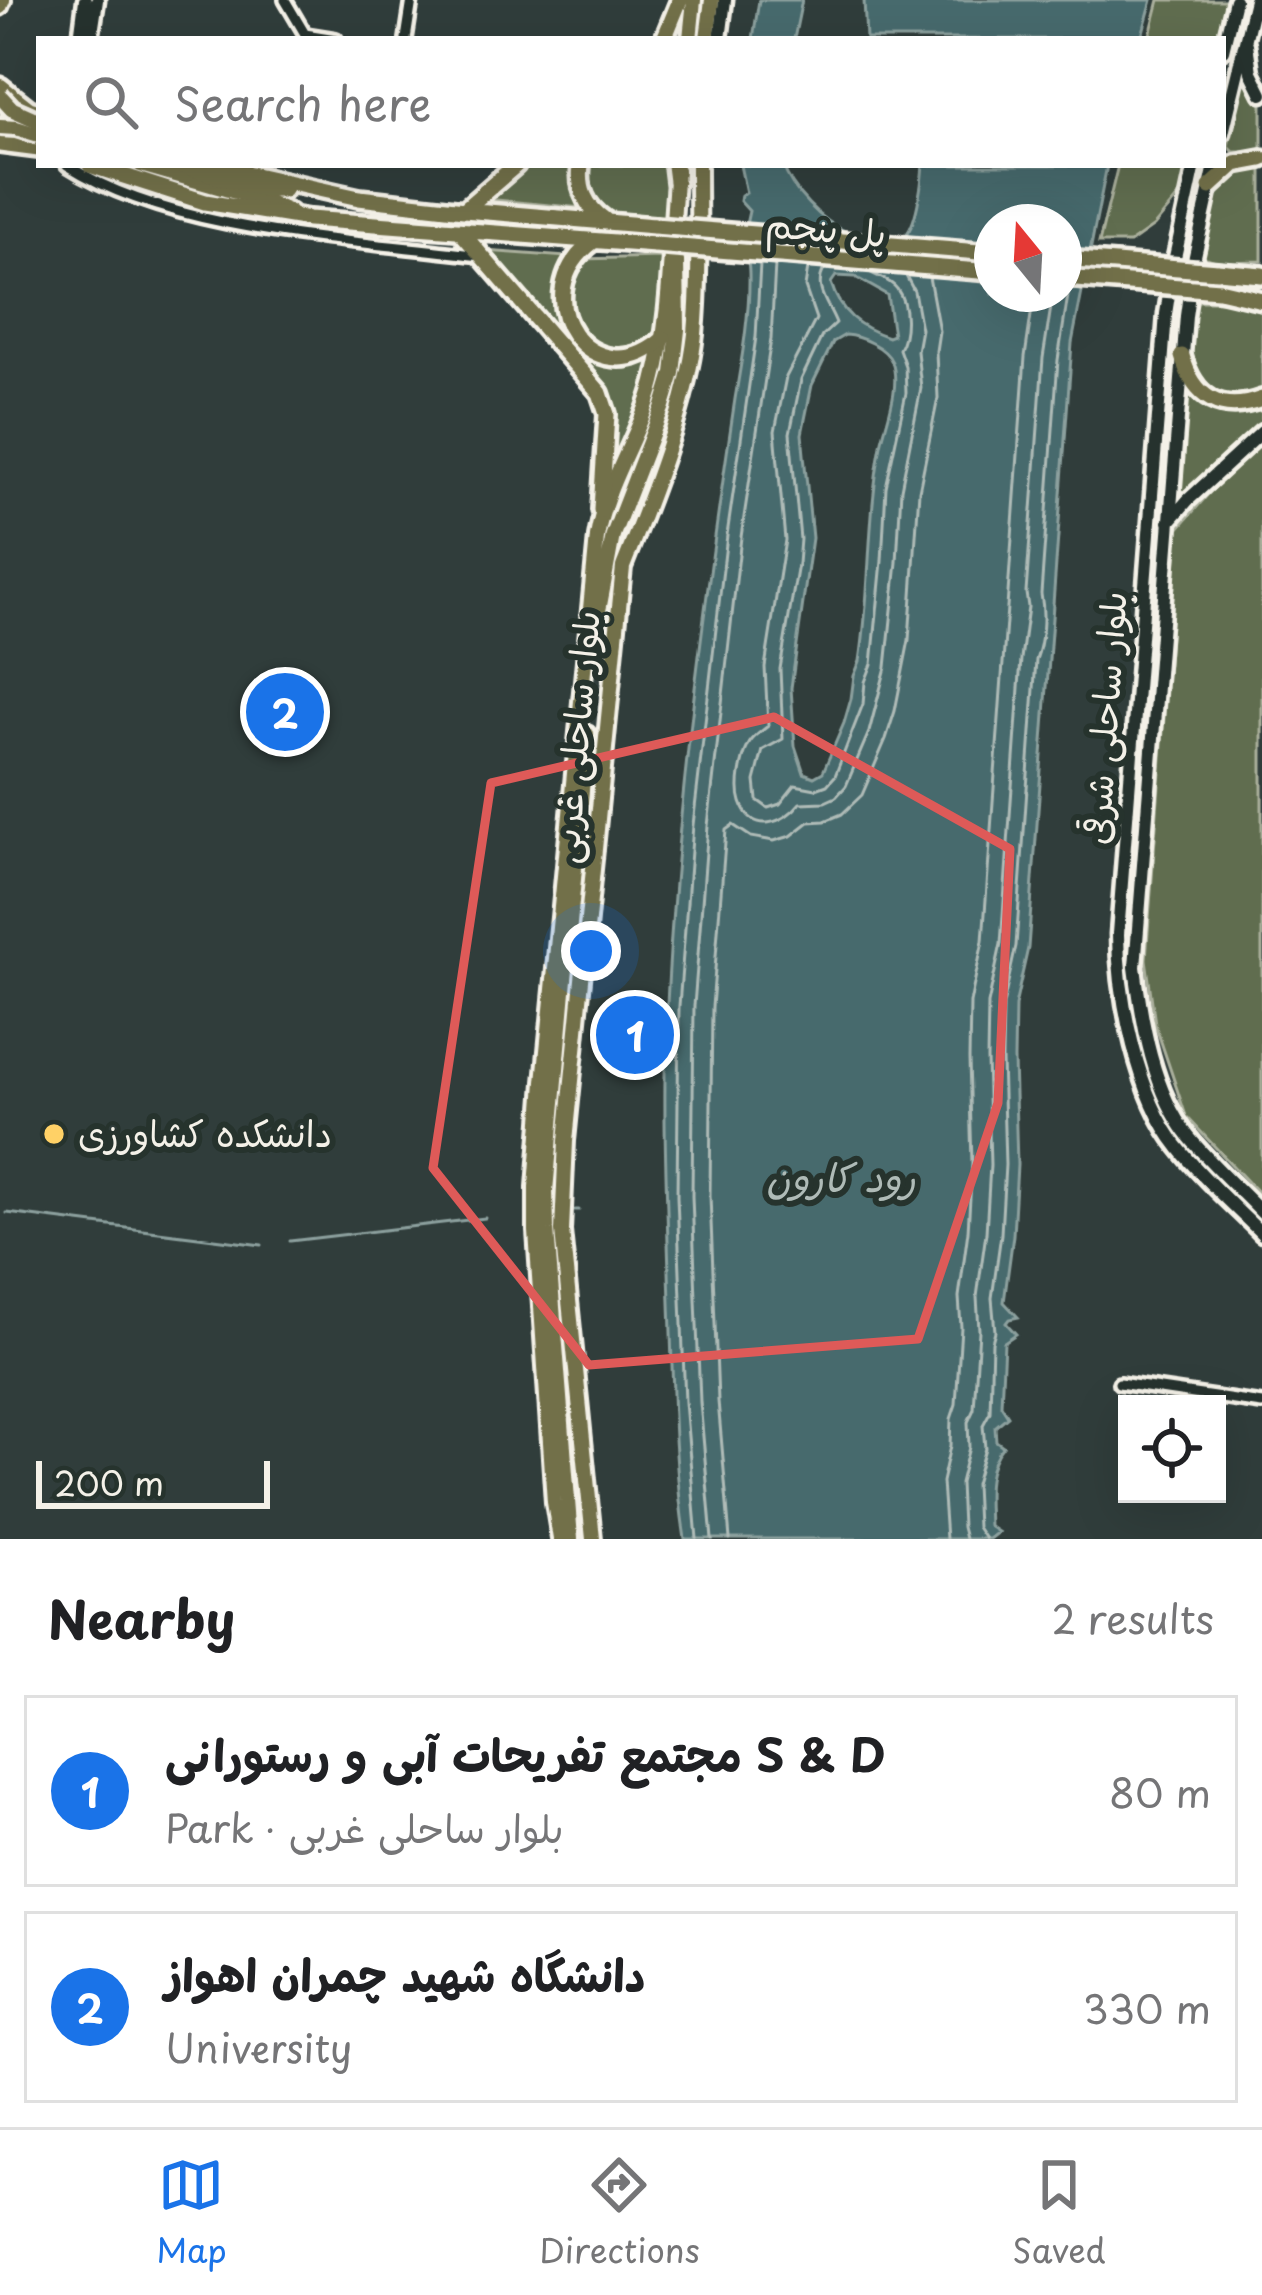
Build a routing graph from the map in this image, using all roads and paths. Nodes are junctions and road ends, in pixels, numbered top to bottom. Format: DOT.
graph roads {
  1 [pos="85,0"];
  2 [pos="97,0"];
  3 [pos="285,0"];
  4 [pos="412,0"];
  5 [pos="680,0"];
  6 [pos="694,0"];
  7 [pos="712,0"];
  8 [pos="725,0"];
  9 [pos="1235,0"];
  10 [pos="1256,0"];
  11 [pos="80,36"];
  12 [pos="92,36"];
  13 [pos="317,36"];
  14 [pos="406,36"];
  15 [pos="665,36"];
  16 [pos="690,36"];
  17 [pos="707,36"];
  18 [pos="720,36"];
  19 [pos="1226,38"];
  20 [pos="1246,39"];
  21 [pos="0,86"];
  22 [pos="1262,94"];
  23 [pos="0,96"];
  24 [pos="36,114"];
  25 [pos="1226,121"];
  26 [pos="0,128"];
  27 [pos="36,134"];
  28 [pos="8,145"];
  29 [pos="1262,159"];
  30 [pos="72,168"];
  31 [pos="99,168"];
  32 [pos="152,168"];
  33 [pos="190,168"];
  34 [pos="223,168"];
  35 [pos="512,168"];
  36 [pos="581,168"];
  37 [pos="698,168"];
  38 [pos="1194,168"];
  39 [pos="1214,168"];
  40 [pos="676,170"];
  41 [pos="1210,187"];
  42 [pos="317,190"];
  43 [pos="674,208"];
  44 [pos="464,210"];
  45 [pos="309,219"];
  46 [pos="607,222"];
  47 [pos="461,232"];
  48 [pos="594,241"];
  49 [pos="974,252"];
  50 [pos="483,256"];
  51 [pos="1082,260"];
  52 [pos="974,271"];
  53 [pos="1262,272"];
  54 [pos="1082,279"];
  55 [pos="1262,297"];
  56 [pos="664,338"];
  57 [pos="1182,356"];
  58 [pos="1262,399"];
  59 [pos="1262,432"];
  60 [pos="601,511"];
  61 [pos="1168,523"];
  62 [pos="1149,538"];
  63 [pos="1168,539"];
  64 [pos="1262,1213"];
  65 [pos="1262,1234"];
  66 [pos="1119,1383"];
  67 [pos="1262,1404"];
  68 [pos="560,1539"];
  69 [pos="571,1539"];
  70 [pos="593,1539"];
  1 -- 11 [label="main road"];
  2 -- 12 [label="main road"];
  3 -- 13 [label="street"];
  4 -- 14 [label="street"];
  5 -- 15 [label="highway"];
  6 -- 16 [label="main road"];
  7 -- 17 [label="main road"];
  8 -- 18 [label="main road"];
  9 -- 19 [label="main road"];
  10 -- 20 [label="main road"];
  20 -- 22 [label="main road"];
  20 -- 25 [label="main road"];
  21 -- 24 [label="highway"];
  23 -- 24 [label="highway, bridge"];
  24 -- 28 [label="highway"];
  26 -- 27 [label="main road, bridge"];
  29 -- 41 [label="highway"];
  30 -- 50 [label="street"];
  31 -- 45 [label="highway, پل پنجم"];
  32 -- 45 [label="main road"];
  33 -- 42 [label="highway"];
  34 -- 42 [label="highway"];
  35 -- 44 [label="highway"];
  36 -- 46 [label="highway"];
  37 -- 70 [label="main road, بلوار ساحلی غربی"];
  38 -- 62 [label="main road, بلوار ساحلی شرقی"];
  39 -- 41 [label="main road, بلوار ساحلی شرقی"];
  40 -- 43 [label="main road, بلوار ساحلی غربی"];
  41 -- 57 [label="main road, بلوار ساحلی شرقی"];
  42 -- 44 [label="highway, پل پنجم"];
  43 -- 56 [label="main road, بلوار ساحلی غربی"];
  43 -- 69 [label="main road, بلوار ساحلی غربی"];
  44 -- 46 [label="highway, پل پنجم"];
  45 -- 47 [label="highway, پل پنجم"];
  46 -- 49 [label="highway, پل پنجم, bridge"];
  47 -- 48 [label="highway, پل پنجم"];
  47 -- 50 [label="highway"];
  48 -- 52 [label="highway, پل پنجم, bridge"];
  48 -- 56 [label="highway"];
  50 -- 60 [label="highway"];
  51 -- 53 [label="highway, bridge"];
  54 -- 55 [label="highway, bridge"];
  56 -- 60 [label="main road, بلوار ساحلی غربی"];
  57 -- 58 [label="highway"];
  57 -- 61 [label="main road, بلوار ساحلی شرقی"];
  59 -- 61 [label="main road"];
  60 -- 68 [label="main road, بلوار ساحلی غربی"];
  61 -- 63 [label="main road, بلوار ساحلی شرقی"];
  62 -- 63 [label="main road"];
  62 -- 65 [label="main road, بلوار ساحلی شرقی"];
  63 -- 64 [label="main road, بلوار ساحلی شرقی"];
  66 -- 67 [label="street"];
}
